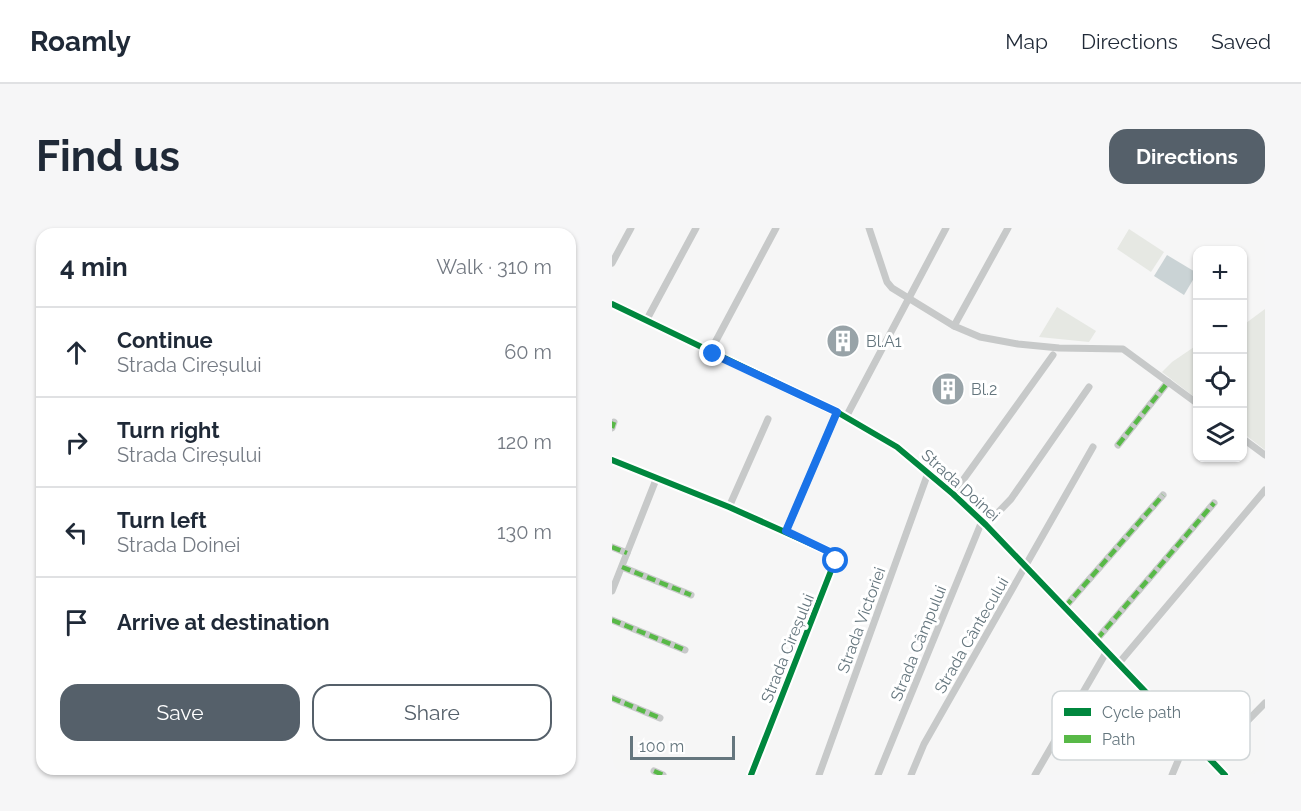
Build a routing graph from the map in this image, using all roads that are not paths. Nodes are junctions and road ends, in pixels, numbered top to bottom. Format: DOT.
graph roads {
  1 [pos="631,228"];
  2 [pos="696,228"];
  3 [pos="776,228"];
  4 [pos="869,228"];
  5 [pos="945,228"];
  6 [pos="1008,228"];
  7 [pos="612,263"];
  8 [pos="907,299"];
  9 [pos="612,304"];
  10 [pos="646,321"];
  11 [pos="954,326"];
  12 [pos="710,352"];
  13 [pos="1053,355"];
  14 [pos="1168,382"];
  15 [pos="1089,387"];
  16 [pos="1193,401"];
  17 [pos="837,412"];
  18 [pos="846,417"];
  19 [pos="768,419"];
  20 [pos="1247,442"];
  21 [pos="1118,445"];
  22 [pos="1094,447"];
  23 [pos="1265,455"];
  24 [pos="612,460"];
  25 [pos="928,473"];
  26 [pos="657,477"];
  27 [pos="1265,490"];
  28 [pos="953,494"];
  29 [pos="1163,495"];
  30 [pos="1214,503"];
  31 [pos="729,507"];
  32 [pos="984,523"];
  33 [pos="786,531"];
  34 [pos="612,547"];
  35 [pos="627,553"];
  36 [pos="1026,566"];
  37 [pos="622,567"];
  38 [pos="612,591"];
  39 [pos="691,595"];
  40 [pos="1065,607"];
  41 [pos="612,620"];
  42 [pos="1097,639"];
  43 [pos="685,650"];
  44 [pos="1107,651"];
  45 [pos="1119,663"];
  46 [pos="1084,691"];
  47 [pos="1145,691"];
  48 [pos="612,698"];
  49 [pos="1265,703"];
  50 [pos="660,718"];
  51 [pos="1250,718"];
  52 [pos="1052,746"];
  53 [pos="1178,760"];
  54 [pos="1211,760"];
  55 [pos="654,771"];
  56 [pos="663,775"];
  57 [pos="751,775"];
  58 [pos="819,775"];
  59 [pos="878,775"];
  60 [pos="911,775"];
  61 [pos="1035,775"];
  62 [pos="1172,775"];
  63 [pos="1225,775"];
  1 -- 7 [label="street"];
  2 -- 10 [label="street"];
  3 -- 12 [label="street"];
  4 -- 8 [label="street"];
  5 -- 8 [label="street"];
  6 -- 11 [label="street"];
  8 -- 11 [label="street"];
  8 -- 18 [label="street"];
  9 -- 10 [label="street, Strada Doinei"];
  10 -- 12 [label="street, Strada Doinei"];
  11 -- 14 [label="street"];
  12 -- 17 [label="street, Strada Doinei"];
  13 -- 28 [label="street, Strada Doinei"];
  14 -- 16 [label="street"];
  14 -- 21 [label="street"];
  15 -- 32 [label="street"];
  17 -- 18 [label="street, Strada Doinei"];
  17 -- 33 [label="street"];
  18 -- 25 [label="street, Strada Doinei"];
  19 -- 31 [label="street"];
  20 -- 23 [label="street"];
  22 -- 36 [label="street, Strada Cântecului"];
  24 -- 26 [label="street, Strada Cireșului"];
  25 -- 28 [label="street, Strada Doinei"];
  25 -- 58 [label="street, Strada Victoriei"];
  26 -- 31 [label="street, Strada Cireșului"];
  26 -- 35 [label="street"];
  27 -- 45 [label="street"];
  28 -- 32 [label="street, Strada Doinei"];
  29 -- 40 [label="street"];
  30 -- 42 [label="street"];
  31 -- 33 [label="street, Strada Cireșului"];
  32 -- 36 [label="street, Strada Doinei"];
  32 -- 59 [label="street, Strada Câmpului"];
  33 -- 57 [label="street, Strada Cireșului"];
  34 -- 35 [label="street"];
  35 -- 37 [label="street"];
  36 -- 40 [label="street, Strada Doinei"];
  36 -- 60 [label="street, Strada Cântecului"];
  37 -- 38 [label="street"];
  37 -- 39 [label="street"];
  40 -- 42 [label="street, Strada Doinei"];
  41 -- 43 [label="street"];
  42 -- 44 [label="street, Strada Doinei"];
  44 -- 45 [label="street, Strada Doinei"];
  44 -- 46 [label="street"];
  45 -- 47 [label="street, Strada Doinei"];
  48 -- 50 [label="street"];
  49 -- 51 [label="street"];
  52 -- 61 [label="street"];
  53 -- 62 [label="street"];
  54 -- 63 [label="street, Strada Doinei"];
  55 -- 56 [label="street"];
}
